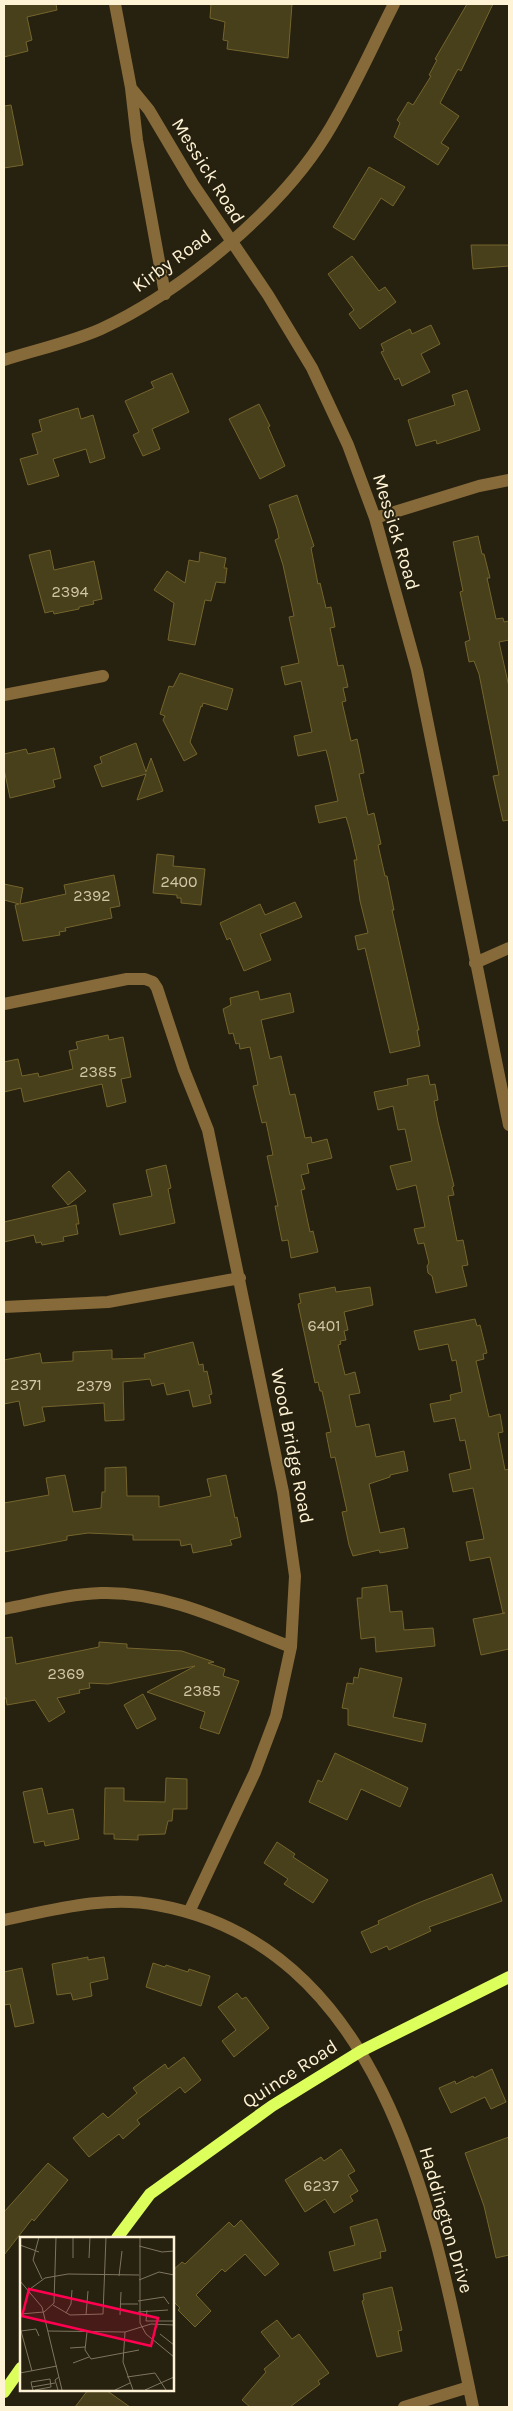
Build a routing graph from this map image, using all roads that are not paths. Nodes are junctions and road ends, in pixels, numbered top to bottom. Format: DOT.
graph roads {
  1 [pos="115,4"];
  2 [pos="394,4"];
  3 [pos="131,88"];
  4 [pos="230,241"];
  5 [pos="165,294"];
  6 [pos="4,360"];
  7 [pos="509,480"];
  8 [pos="375,518"];
  9 [pos="103,676"];
  10 [pos="4,695"];
  11 [pos="509,948"];
  12 [pos="475,963"];
  13 [pos="4,1004"];
  14 [pos="509,1125"];
  15 [pos="240,1278"];
  16 [pos="4,1307"];
  17 [pos="4,1610"];
  18 [pos="291,1647"];
  19 [pos="188,1912"];
  20 [pos="4,1920"];
  21 [pos="509,1977"];
  22 [pos="361,2051"];
  23 [pos="118,2237"];
  24 [pos="20,2369"];
  25 [pos="469,2387"];
  26 [pos="4,2392"];
  27 [pos="404,2407"];
  28 [pos="473,2407"];
  1 -- 3 [label="street, Messick Road"];
  2 -- 4 [label="street, Kirby Road"];
  3 -- 4 [label="street, Messick Road"];
  3 -- 5 [label="street"];
  4 -- 5 [label="street, Kirby Road"];
  4 -- 8 [label="street, Messick Road"];
  5 -- 6 [label="street, Kirby Road"];
  7 -- 8 [label="street"];
  8 -- 12 [label="street, Messick Road"];
  9 -- 10 [label="street"];
  11 -- 12 [label="street"];
  12 -- 14 [label="street, Messick Road"];
  13 -- 15 [label="street, Wood Bridge Road"];
  15 -- 16 [label="street"];
  15 -- 18 [label="street, Wood Bridge Road"];
  17 -- 18 [label="street"];
  18 -- 19 [label="street, Wood Bridge Road"];
  19 -- 20 [label="street, Haddington Drive"];
  19 -- 22 [label="street, Haddington Drive"];
  21 -- 22 [label="main road, Quince Road"];
  22 -- 23 [label="main road, Quince Road"];
  22 -- 25 [label="street, Haddington Drive"];
  24 -- 26 [label="main road"];
  25 -- 27 [label="street"];
  25 -- 28 [label="street, Haddington Drive"];
}
